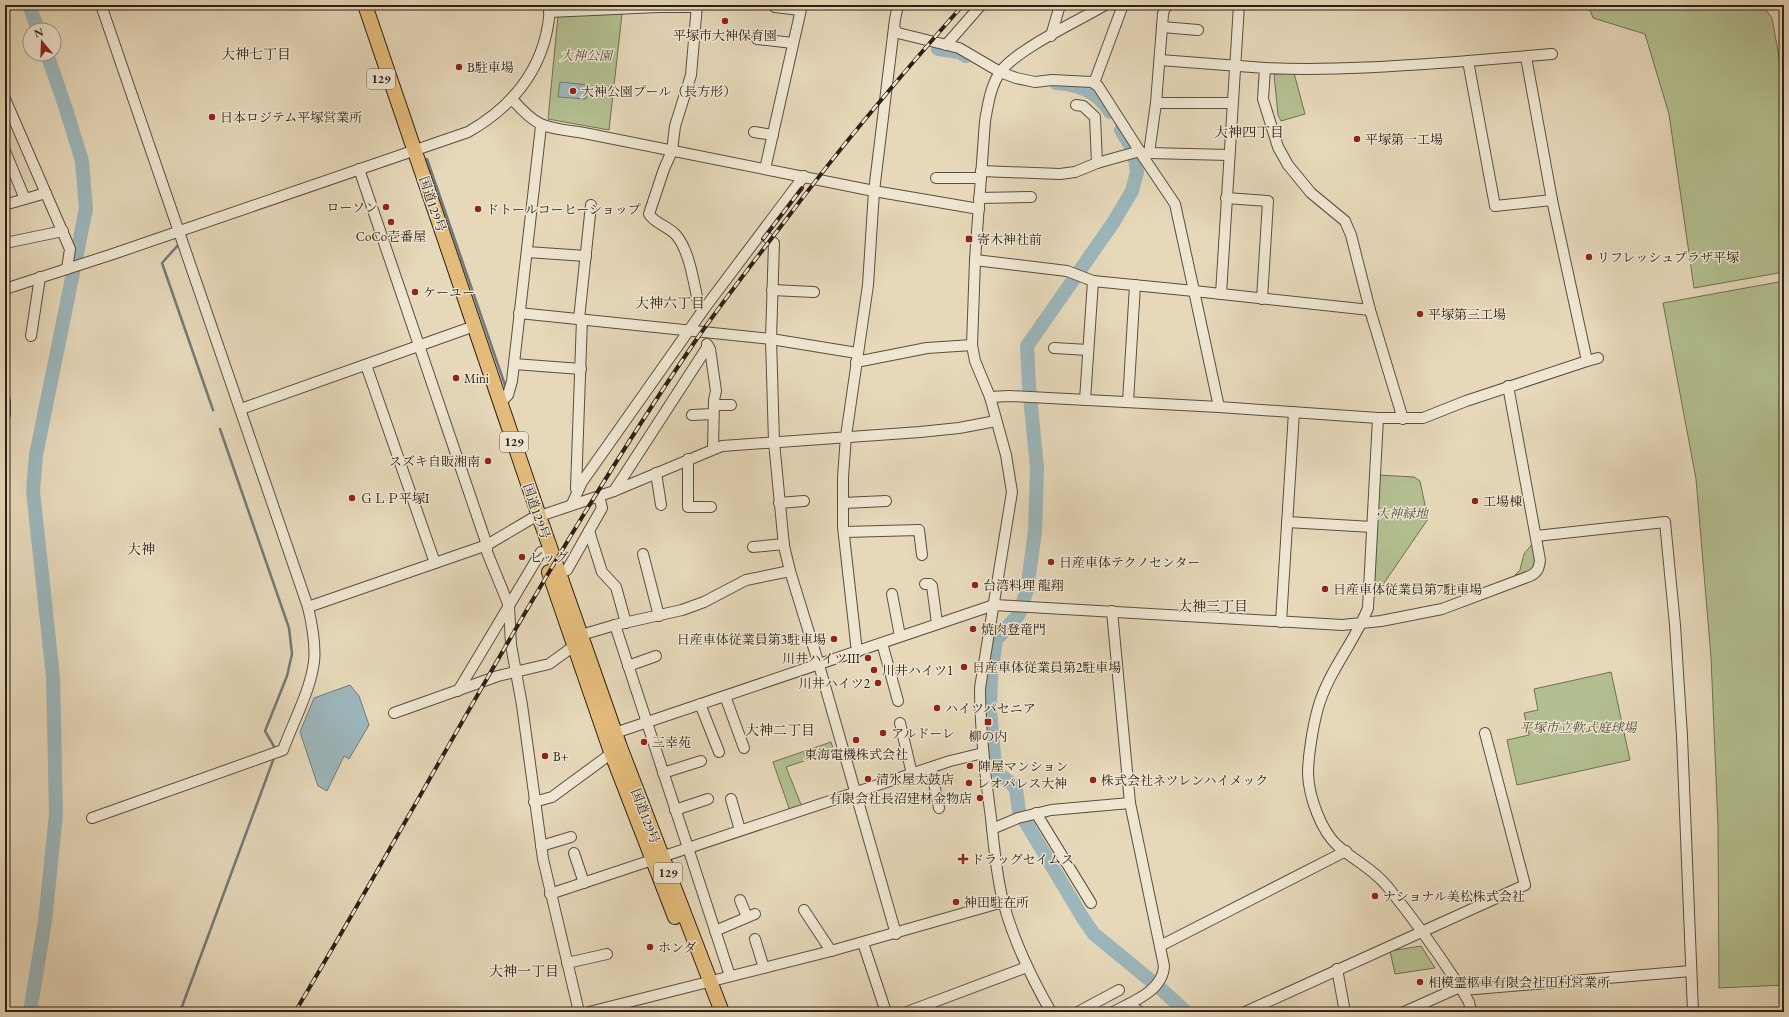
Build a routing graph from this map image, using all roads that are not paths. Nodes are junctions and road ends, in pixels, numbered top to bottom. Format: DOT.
graph roads {
  1 [pos="102,5"];
  2 [pos="356,5"];
  3 [pos="365,5"];
  4 [pos="898,5"];
  5 [pos="981,5"];
  6 [pos="1060,5"];
  7 [pos="1105,5"];
  8 [pos="1123,5"];
  9 [pos="1166,5"];
  10 [pos="1239,5"];
  11 [pos="659,6"];
  12 [pos="697,6"];
  13 [pos="775,7"];
  14 [pos="549,8"];
  15 [pos="801,8"];
  16 [pos="1162,27"];
  17 [pos="894,28"];
  18 [pos="1192,31"];
  19 [pos="1051,36"];
  20 [pos="757,40"];
  21 [pos="793,43"];
  22 [pos="946,45"];
  23 [pos="1552,54"];
  24 [pos="1526,57"];
  25 [pos="1160,60"];
  26 [pos="1468,61"];
  27 [pos="1235,66"];
  28 [pos="1265,68"];
  29 [pos="1000,72"];
  30 [pos="1094,83"];
  31 [pos="5,99"];
  32 [pos="512,99"];
  33 [pos="1156,103"];
  34 [pos="1081,104"];
  35 [pos="1232,104"];
  36 [pos="10,122"];
  37 [pos="541,126"];
  38 [pos="754,132"];
  39 [pos="773,135"];
  40 [pos="5,152"];
  41 [pos="411,152"];
  42 [pos="672,152"];
  43 [pos="1144,154"];
  44 [pos="1229,155"];
  45 [pos="1097,163"];
  46 [pos="766,169"];
  47 [pos="358,170"];
  48 [pos="981,175"];
  49 [pos="804,176"];
  50 [pos="936,178"];
  51 [pos="874,191"];
  52 [pos="46,193"];
  53 [pos="1031,197"];
  54 [pos="979,198"];
  55 [pos="1226,198"];
  56 [pos="25,199"];
  57 [pos="1552,200"];
  58 [pos="11,203"];
  59 [pos="591,205"];
  60 [pos="979,209"];
  61 [pos="63,231"];
  62 [pos="179,231"];
  63 [pos="762,232"];
  64 [pos="10,242"];
  65 [pos="526,252"];
  66 [pos="586,256"];
  67 [pos="975,260"];
  68 [pos="68,268"];
  69 [pos="40,277"];
  70 [pos="1093,281"];
  71 [pos="1135,285"];
  72 [pos="5,289"];
  73 [pos="772,290"];
  74 [pos="1194,291"];
  75 [pos="814,292"];
  76 [pos="1221,294"];
  77 [pos="1262,299"];
  78 [pos="704,309"];
  79 [pos="1370,310"];
  80 [pos="519,313"];
  81 [pos="580,319"];
  82 [pos="466,329"];
  83 [pos="689,330"];
  84 [pos="704,332"];
  85 [pos="31,336"];
  86 [pos="771,339"];
  87 [pos="972,345"];
  88 [pos="419,346"];
  89 [pos="708,346"];
  90 [pos="1054,348"];
  91 [pos="1088,350"];
  92 [pos="856,358"];
  93 [pos="1598,358"];
  94 [pos="1587,361"];
  95 [pos="514,364"];
  96 [pos="366,365"];
  97 [pos="580,368"];
  98 [pos="1508,386"];
  99 [pos="990,397"];
  100 [pos="1085,400"];
  101 [pos="5,401"];
  102 [pos="1128,402"];
  103 [pos="500,403"];
  104 [pos="731,405"];
  105 [pos="1219,407"];
  106 [pos="241,409"];
  107 [pos="714,410"];
  108 [pos="1294,412"];
  109 [pos="5,415"];
  110 [pos="692,415"];
  111 [pos="1378,418"];
  112 [pos="1403,419"];
  113 [pos="996,421"];
  114 [pos="846,436"];
  115 [pos="774,442"];
  116 [pos="718,448"];
  117 [pos="688,459"];
  118 [pos="656,473"];
  119 [pos="614,491"];
  120 [pos="576,492"];
  121 [pos="600,496"];
  122 [pos="804,501"];
  123 [pos="886,501"];
  124 [pos="779,503"];
  125 [pos="843,503"];
  126 [pos="572,504"];
  127 [pos="661,505"];
  128 [pos="706,509"];
  129 [pos="535,518"];
  130 [pos="1287,522"];
  131 [pos="1372,527"];
  132 [pos="589,531"];
  133 [pos="844,532"];
  134 [pos="1536,536"];
  135 [pos="784,544"];
  136 [pos="487,545"];
  137 [pos="753,547"];
  138 [pos="924,550"];
  139 [pos="542,552"];
  140 [pos="647,559"];
  141 [pos="435,563"];
  142 [pos="790,572"];
  143 [pos="559,573"];
  144 [pos="932,586"];
  145 [pos="892,594"];
  146 [pos="994,605"];
  147 [pos="509,606"];
  148 [pos="308,607"];
  149 [pos="1112,611"];
  150 [pos="660,616"];
  151 [pos="1281,622"];
  152 [pos="626,623"];
  153 [pos="937,623"];
  154 [pos="1362,623"];
  155 [pos="614,625"];
  156 [pos="900,636"];
  157 [pos="577,641"];
  158 [pos="882,643"];
  159 [pos="857,652"];
  160 [pos="656,656"];
  161 [pos="819,665"];
  162 [pos="628,666"];
  163 [pos="516,672"];
  164 [pos="458,690"];
  165 [pos="725,696"];
  166 [pos="898,701"];
  167 [pos="700,704"];
  168 [pos="394,713"];
  169 [pos="647,722"];
  170 [pos="900,723"];
  171 [pos="1485,733"];
  172 [pos="610,735"];
  173 [pos="743,749"];
  174 [pos="616,750"];
  175 [pos="719,752"];
  176 [pos="983,753"];
  177 [pos="701,761"];
  178 [pos="931,768"];
  179 [pos="664,773"];
  180 [pos="912,774"];
  181 [pos="855,794"];
  182 [pos="708,799"];
  183 [pos="730,799"];
  184 [pos="534,802"];
  185 [pos="1130,803"];
  186 [pos="939,808"];
  187 [pos="676,810"];
  188 [pos="1036,813"];
  189 [pos="92,818"];
  190 [pos="992,829"];
  191 [pos="740,830"];
  192 [pos="571,837"];
  193 [pos="541,846"];
  194 [pos="688,847"];
  195 [pos="1346,851"];
  196 [pos="574,853"];
  197 [pos="657,858"];
  198 [pos="584,883"];
  199 [pos="550,894"];
  200 [pos="740,900"];
  201 [pos="1003,902"];
  202 [pos="1091,903"];
  203 [pos="804,910"];
  204 [pos="715,931"];
  205 [pos="1422,932"];
  206 [pos="896,934"];
  207 [pos="755,939"];
  208 [pos="863,943"];
  209 [pos="1160,946"];
  210 [pos="831,952"];
  211 [pos="607,954"];
  212 [pos="567,963"];
  213 [pos="1027,967"];
  214 [pos="764,968"];
  215 [pos="1337,970"];
  216 [pos="1691,971"];
  217 [pos="730,976"];
  218 [pos="706,983"];
  219 [pos="1461,989"];
  220 [pos="1119,990"];
  221 [pos="1129,1004"];
  222 [pos="579,1012"];
  223 [pos="589,1012"];
  224 [pos="713,1012"];
  225 [pos="722,1012"];
  226 [pos="886,1012"];
  227 [pos="907,1012"];
  228 [pos="1051,1012"];
  229 [pos="1078,1012"];
  230 [pos="1113,1012"];
  231 [pos="1140,1012"];
  232 [pos="1245,1012"];
  233 [pos="1345,1012"];
  234 [pos="1404,1012"];
  235 [pos="1471,1012"];
  236 [pos="1692,1012"];
  1 -- 62 [label="street"];
  2 -- 41 [label="highway, 国道129号 / 129"];
  3 -- 41 [label="highway, 国道129号 / 129"];
  4 -- 17 [label="street"];
  5 -- 22 [label="street"];
  6 -- 19 [label="street"];
  7 -- 19 [label="street"];
  8 -- 30 [label="street"];
  9 -- 16 [label="street"];
  10 -- 27 [label="street"];
  11 -- 12 [label="street"];
  11 -- 14 [label="street"];
  12 -- 42 [label="street"];
  13 -- 15 [label="street"];
  14 -- 32 [label="street"];
  15 -- 21 [label="street"];
  16 -- 18 [label="street"];
  16 -- 25 [label="street"];
  17 -- 22 [label="street"];
  17 -- 51 [label="street"];
  19 -- 29 [label="street"];
  20 -- 21 [label="street"];
  21 -- 39 [label="street"];
  22 -- 29 [label="street"];
  23 -- 24 [label="street"];
  24 -- 26 [label="street"];
  24 -- 57 [label="street"];
  25 -- 27 [label="street"];
  25 -- 33 [label="street"];
  26 -- 28 [label="street"];
  26 -- 57 [label="street"];
  27 -- 28 [label="street"];
  27 -- 35 [label="street"];
  28 -- 79 [label="street"];
  29 -- 30 [label="street"];
  29 -- 48 [label="street"];
  30 -- 43 [label="street"];
  31 -- 36 [label="street"];
  32 -- 37 [label="street"];
  32 -- 41 [label="street"];
  33 -- 35 [label="street"];
  33 -- 43 [label="street"];
  34 -- 45 [label="street"];
  35 -- 44 [label="street"];
  36 -- 52 [label="street"];
  37 -- 42 [label="street"];
  37 -- 65 [label="street"];
  38 -- 39 [label="street"];
  39 -- 46 [label="street"];
  40 -- 56 [label="street"];
  41 -- 47 [label="street"];
  41 -- 82 [label="highway, 国道129号 / 129"];
  41 -- 103 [label="highway, 国道129号 / 129"];
  42 -- 46 [label="street"];
  42 -- 78 [label="street"];
  43 -- 44 [label="street"];
  43 -- 45 [label="street"];
  43 -- 74 [label="street"];
  44 -- 55 [label="street"];
  45 -- 48 [label="street"];
  46 -- 49 [label="street"];
  47 -- 62 [label="street"];
  47 -- 88 [label="street"];
  48 -- 50 [label="street"];
  48 -- 54 [label="street"];
  49 -- 51 [label="street"];
  49 -- 63 [label="street"];
  51 -- 60 [label="street"];
  51 -- 92 [label="street"];
  52 -- 56 [label="street"];
  52 -- 61 [label="street"];
  53 -- 54 [label="street"];
  54 -- 60 [label="street"];
  55 -- 76 [label="street"];
  55 -- 77 [label="street"];
  56 -- 58 [label="street"];
  57 -- 94 [label="street"];
  59 -- 66 [label="street"];
  60 -- 67 [label="street"];
  61 -- 64 [label="street"];
  61 -- 68 [label="street"];
  62 -- 68 [label="street"];
  62 -- 106 [label="street"];
  63 -- 73 [label="street"];
  63 -- 78 [label="street"];
  65 -- 66 [label="street"];
  65 -- 80 [label="street"];
  66 -- 81 [label="street"];
  67 -- 70 [label="street"];
  67 -- 87 [label="street"];
  68 -- 69 [label="street"];
  69 -- 72 [label="street"];
  69 -- 85 [label="street"];
  70 -- 71 [label="street"];
  70 -- 91 [label="street"];
  71 -- 74 [label="street"];
  71 -- 102 [label="street"];
  73 -- 75 [label="street"];
  73 -- 86 [label="street"];
  74 -- 76 [label="street"];
  74 -- 105 [label="street"];
  76 -- 77 [label="street"];
  77 -- 79 [label="street"];
  78 -- 83 [label="street"];
  79 -- 112 [label="street"];
  80 -- 81 [label="street"];
  80 -- 95 [label="street"];
  81 -- 83 [label="street"];
  81 -- 97 [label="street"];
  82 -- 88 [label="street"];
  82 -- 129 [label="highway, 国道129号 / 129"];
  83 -- 84 [label="street"];
  83 -- 120 [label="street"];
  84 -- 86 [label="street"];
  84 -- 89 [label="street"];
  86 -- 92 [label="street"];
  86 -- 115 [label="street"];
  87 -- 92 [label="street"];
  87 -- 99 [label="street"];
  88 -- 96 [label="street"];
  88 -- 136 [label="street"];
  89 -- 107 [label="street"];
  89 -- 119 [label="street"];
  90 -- 91 [label="street"];
  91 -- 100 [label="street"];
  92 -- 114 [label="street"];
  93 -- 94 [label="street"];
  94 -- 98 [label="street"];
  95 -- 97 [label="street"];
  95 -- 103 [label="street"];
  96 -- 106 [label="street"];
  96 -- 141 [label="street"];
  97 -- 120 [label="street"];
  98 -- 112 [label="street"];
  98 -- 134 [label="street"];
  99 -- 100 [label="street"];
  99 -- 113 [label="street"];
  100 -- 102 [label="street"];
  101 -- 109 [label="street"];
  102 -- 105 [label="street"];
  103 -- 129 [label="highway, 国道129号 / 129"];
  104 -- 107 [label="street"];
  105 -- 108 [label="street"];
  106 -- 148 [label="street"];
  107 -- 110 [label="street"];
  107 -- 116 [label="street"];
  108 -- 111 [label="street"];
  108 -- 130 [label="street"];
  111 -- 112 [label="street"];
  111 -- 131 [label="street"];
  113 -- 114 [label="street"];
  113 -- 146 [label="street"];
  114 -- 115 [label="street"];
  114 -- 125 [label="street"];
  115 -- 116 [label="street"];
  115 -- 124 [label="street"];
  116 -- 117 [label="street"];
  117 -- 118 [label="street"];
  117 -- 128 [label="street"];
  118 -- 119 [label="street"];
  118 -- 127 [label="street"];
  119 -- 121 [label="street"];
  120 -- 126 [label="street"];
  121 -- 126 [label="street"];
  121 -- 132 [label="street"];
  122 -- 124 [label="street"];
  123 -- 125 [label="street"];
  124 -- 135 [label="street"];
  125 -- 133 [label="street"];
  126 -- 129 [label="street"];
  129 -- 136 [label="street"];
  129 -- 139 [label="highway, 国道129号 / 129"];
  129 -- 143 [label="highway, 国道129号 / 129"];
  130 -- 131 [label="street"];
  130 -- 151 [label="street"];
  131 -- 154 [label="street"];
  132 -- 143 [label="street"];
  132 -- 152 [label="street"];
  133 -- 138 [label="street"];
  133 -- 159 [label="street"];
  134 -- 154 [label="street"];
  134 -- 216 [label="street"];
  135 -- 137 [label="street"];
  135 -- 142 [label="street"];
  136 -- 141 [label="street"];
  136 -- 147 [label="street"];
  139 -- 147 [label="street"];
  139 -- 157 [label="highway, 国道129号 / 129"];
  140 -- 150 [label="street"];
  141 -- 148 [label="street"];
  142 -- 150 [label="street"];
  142 -- 161 [label="street"];
  143 -- 157 [label="highway, 国道129号 / 129"];
  144 -- 153 [label="street"];
  145 -- 156 [label="street"];
  146 -- 149 [label="street"];
  146 -- 153 [label="street"];
  146 -- 176 [label="street"];
  147 -- 163 [label="street"];
  147 -- 164 [label="street"];
  148 -- 189 [label="street"];
  149 -- 151 [label="street"];
  149 -- 185 [label="street"];
  150 -- 152 [label="street"];
  151 -- 154 [label="street"];
  152 -- 155 [label="street"];
  153 -- 156 [label="street"];
  154 -- 195 [label="street"];
  155 -- 157 [label="street"];
  155 -- 162 [label="street"];
  156 -- 158 [label="street"];
  157 -- 163 [label="street"];
  157 -- 172 [label="highway, 国道129号 / 129"];
  158 -- 159 [label="street"];
  158 -- 166 [label="street"];
  159 -- 161 [label="street"];
  160 -- 162 [label="street"];
  161 -- 165 [label="street"];
  161 -- 181 [label="street"];
  162 -- 169 [label="street"];
  163 -- 164 [label="street"];
  163 -- 184 [label="street"];
  164 -- 168 [label="street"];
  165 -- 167 [label="street"];
  165 -- 173 [label="street"];
  167 -- 169 [label="street"];
  167 -- 175 [label="street"];
  169 -- 172 [label="street"];
  169 -- 179 [label="street"];
  170 -- 180 [label="street"];
  171 -- 205 [label="street"];
  172 -- 174 [label="highway, 国道129号 / 129"];
  174 -- 184 [label="street"];
  174 -- 197 [label="highway, 国道129号 / 129"];
  176 -- 178 [label="street"];
  176 -- 190 [label="street"];
  177 -- 179 [label="street"];
  178 -- 180 [label="street"];
  178 -- 186 [label="street"];
  179 -- 187 [label="street"];
  180 -- 181 [label="street"];
  181 -- 191 [label="street"];
  181 -- 206 [label="street"];
  182 -- 187 [label="street"];
  183 -- 191 [label="street"];
  184 -- 193 [label="street"];
  185 -- 188 [label="street"];
  185 -- 209 [label="street"];
  187 -- 194 [label="street"];
  188 -- 190 [label="street"];
  188 -- 202 [label="street"];
  190 -- 201 [label="street"];
  191 -- 194 [label="street"];
  192 -- 193 [label="street"];
  193 -- 199 [label="street"];
  194 -- 197 [label="street"];
  194 -- 204 [label="street"];
  195 -- 205 [label="street"];
  195 -- 209 [label="street"];
  196 -- 198 [label="street"];
  197 -- 198 [label="street"];
  197 -- 218 [label="highway, 国道129号 / 129"];
  198 -- 199 [label="street"];
  199 -- 212 [label="street"];
  200 -- 204 [label="street"];
  201 -- 206 [label="street"];
  201 -- 213 [label="street"];
  203 -- 210 [label="street"];
  204 -- 217 [label="street"];
  205 -- 215 [label="street"];
  205 -- 219 [label="street"];
  206 -- 208 [label="street"];
  207 -- 214 [label="street"];
  208 -- 210 [label="street"];
  208 -- 226 [label="street"];
  209 -- 221 [label="street"];
  210 -- 214 [label="street"];
  211 -- 212 [label="street"];
  212 -- 222 [label="street"];
  213 -- 227 [label="street"];
  213 -- 228 [label="street"];
  214 -- 217 [label="street"];
  215 -- 232 [label="street"];
  215 -- 233 [label="street"];
  216 -- 219 [label="street"];
  216 -- 236 [label="street"];
  217 -- 218 [label="street"];
  218 -- 223 [label="street"];
  218 -- 224 [label="highway, 国道129号 / 129"];
  218 -- 225 [label="highway, 国道129号 / 129"];
  219 -- 234 [label="street"];
  219 -- 235 [label="street"];
  220 -- 229 [label="street"];
  221 -- 230 [label="street"];
  221 -- 231 [label="street"];
}
